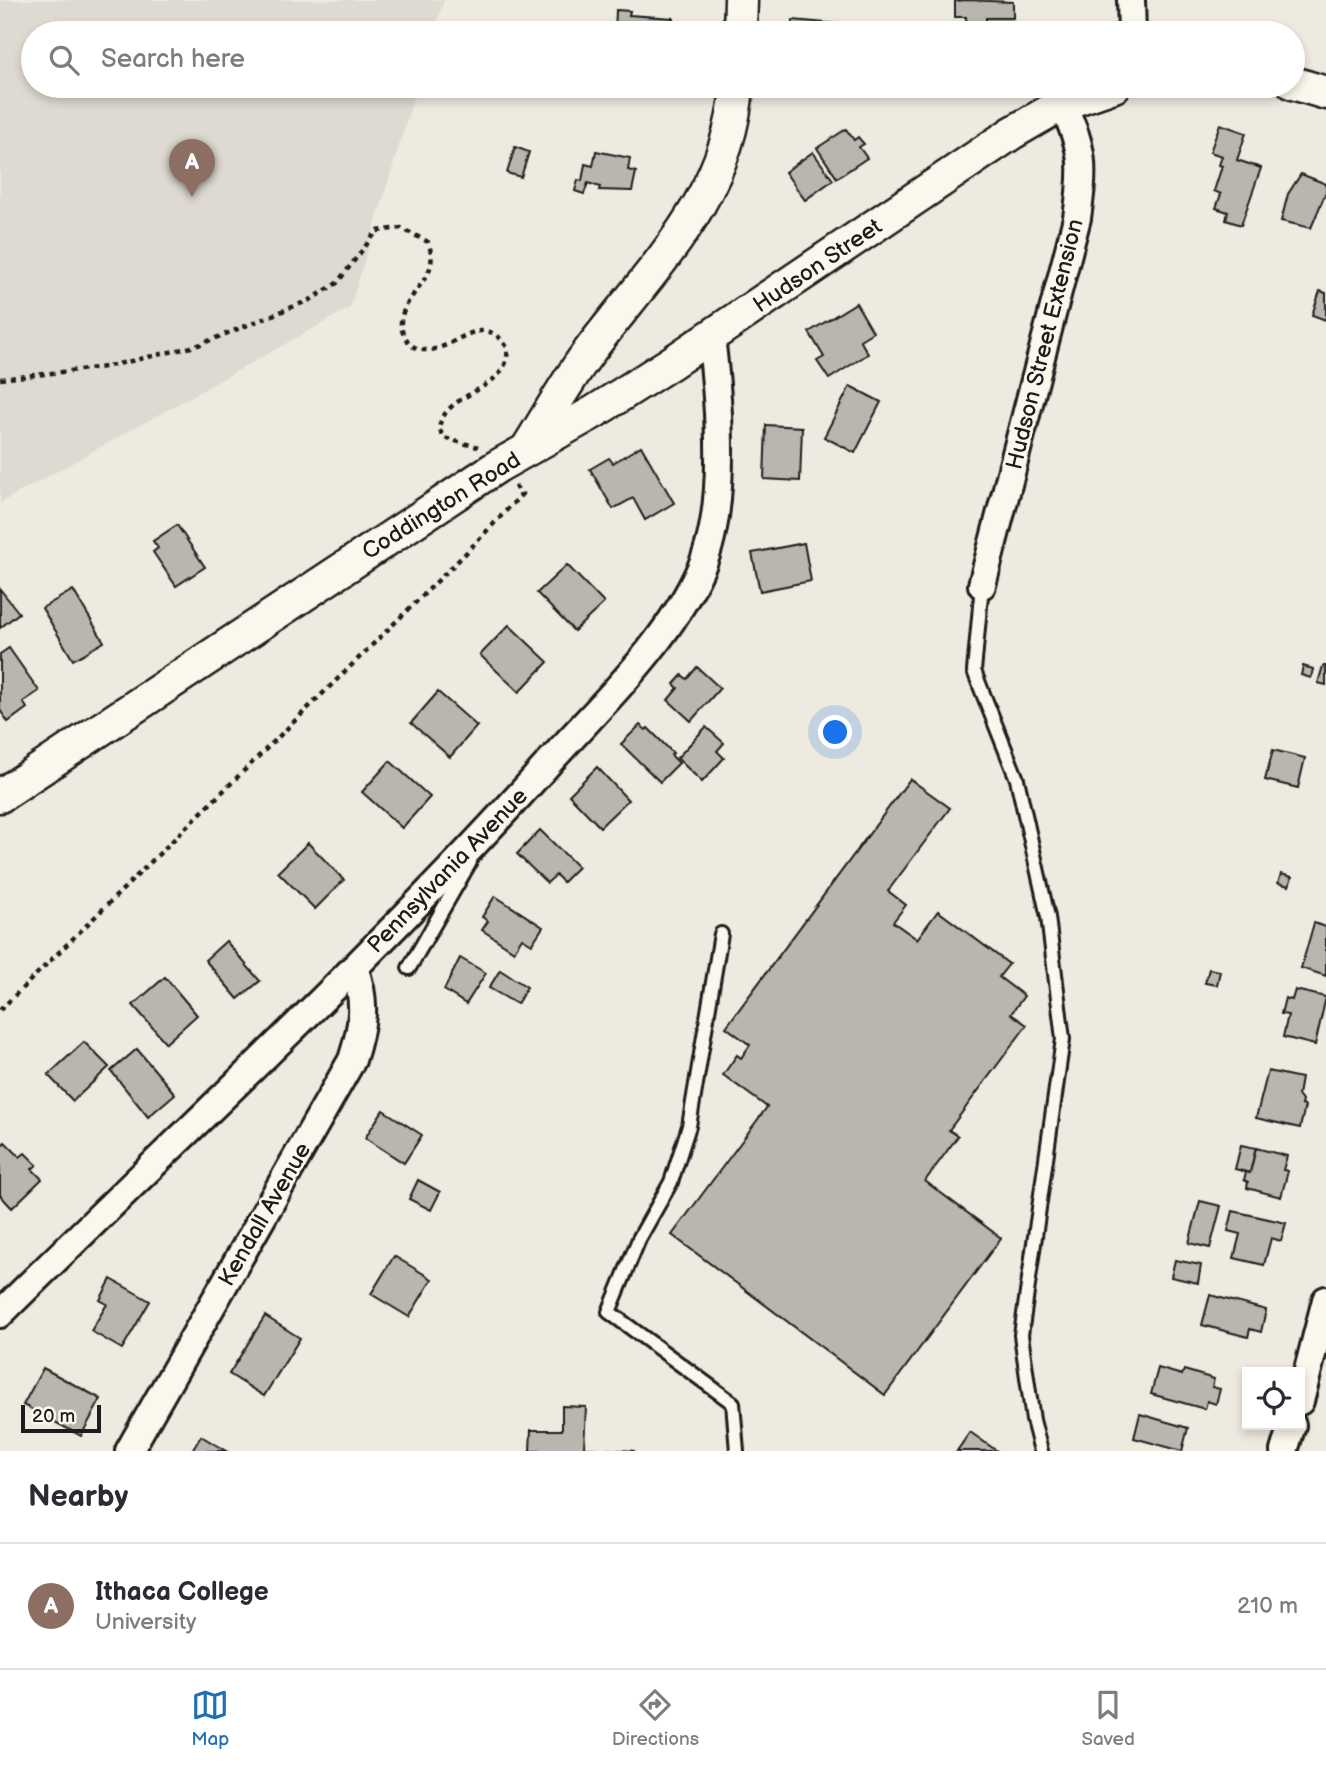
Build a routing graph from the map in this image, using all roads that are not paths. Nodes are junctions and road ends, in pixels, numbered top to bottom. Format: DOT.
graph roads {
  1 [pos="741,0"];
  2 [pos="1131,0"];
  3 [pos="740,21"];
  4 [pos="1132,21"];
  5 [pos="1305,87"];
  6 [pos="1326,93"];
  7 [pos="736,98"];
  8 [pos="1079,98"];
  9 [pos="1062,104"];
  10 [pos="711,337"];
  11 [pos="525,453"];
  12 [pos="982,585"];
  13 [pos="0,796"];
  14 [pos="490,829"];
  15 [pos="721,934"];
  16 [pos="354,968"];
  17 [pos="409,968"];
  18 [pos="1326,1300"];
  19 [pos="0,1314"];
  20 [pos="1305,1382"];
  21 [pos="1290,1430"];
  22 [pos="129,1451"];
  23 [pos="737,1451"];
  24 [pos="1041,1451"];
  25 [pos="1284,1451"];
  1 -- 3 [label="street"];
  2 -- 4 [label="street"];
  5 -- 6 [label="street"];
  7 -- 11 [label="street, Coddington Road"];
  8 -- 9 [label="street, Hudson Street"];
  9 -- 10 [label="street, Hudson Street"];
  9 -- 12 [label="street, Hudson Street Extension"];
  10 -- 11 [label="street, Hudson Street"];
  10 -- 14 [label="street, Pennsylvania Avenue"];
  11 -- 13 [label="street, Coddington Road"];
  12 -- 24 [label="lane"];
  14 -- 16 [label="street, Pennsylvania Avenue"];
  14 -- 17 [label="lane"];
  15 -- 23 [label="lane"];
  16 -- 19 [label="street, Pennsylvania Avenue"];
  16 -- 22 [label="street, Kendall Avenue"];
  18 -- 20 [label="street"];
  21 -- 25 [label="street"];
}
